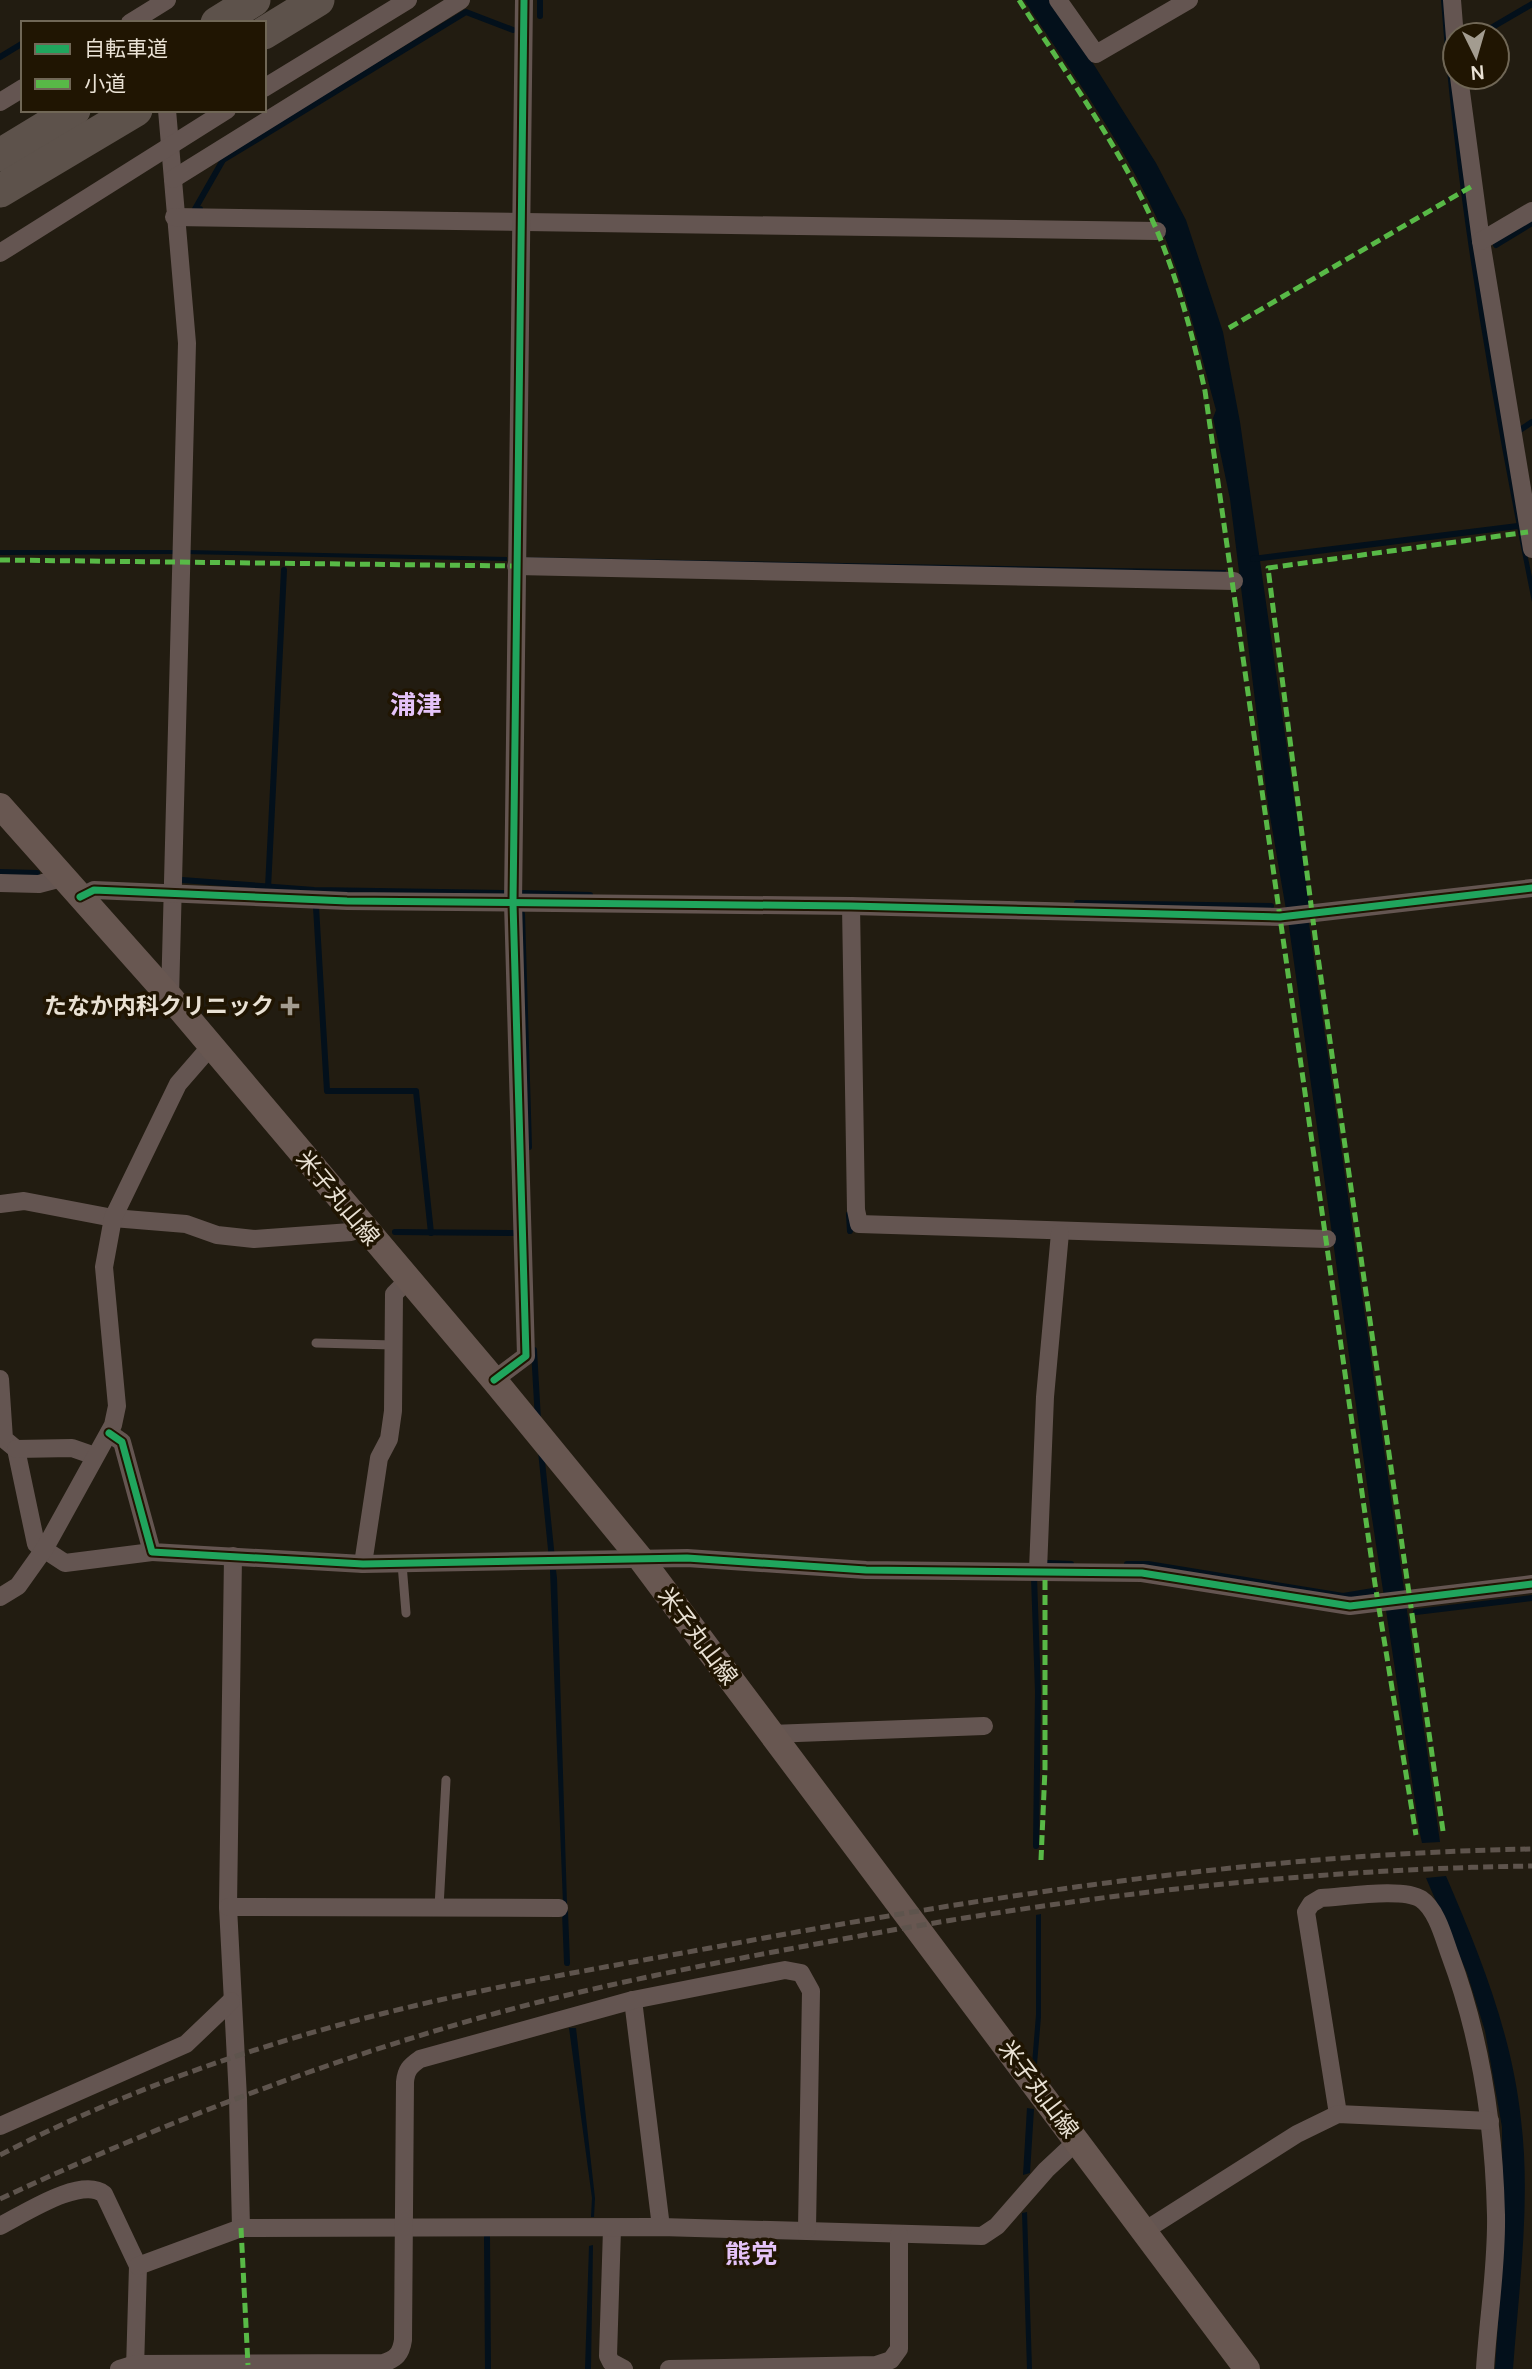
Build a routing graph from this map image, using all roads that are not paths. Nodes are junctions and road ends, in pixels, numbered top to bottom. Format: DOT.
graph roads {
  1 [pos="254,0"];
  2 [pos="318,0"];
  3 [pos="408,0"];
  4 [pos="461,0"];
  5 [pos="524,0"];
  6 [pos="1058,0"];
  7 [pos="1189,0"];
  8 [pos="1452,0"];
  9 [pos="165,1"];
  10 [pos="133,21"];
  11 [pos="164,21"];
  12 [pos="220,21"];
  13 [pos="1454,21"];
  14 [pos="270,29"];
  15 [pos="266,87"];
  16 [pos="21,89"];
  17 [pos="1461,91"];
  18 [pos="0,102"];
  19 [pos="126,112"];
  20 [pos="167,112"];
  21 [pos="224,112"];
  22 [pos="74,123"];
  23 [pos="168,146"];
  24 [pos="0,155"];
  25 [pos="173,179"];
  26 [pos="0,191"];
  27 [pos="1532,211"];
  28 [pos="174,217"];
  29 [pos="520,224"];
  30 [pos="1157,231"];
  31 [pos="1481,241"];
  32 [pos="0,253"];
  33 [pos="1532,549"];
  34 [pos="516,566"];
  35 [pos="1234,581"];
  36 [pos="0,807"];
  37 [pos="62,878"];
  38 [pos="0,883"];
  39 [pos="1532,888"];
  40 [pos="173,893"];
  41 [pos="79,897"];
  42 [pos="513,903"];
  43 [pos="851,906"];
  44 [pos="170,997"];
  45 [pos="211,1046"];
  46 [pos="0,1204"];
  47 [pos="113,1218"];
  48 [pos="360,1224"];
  49 [pos="1060,1233"];
  50 [pos="1327,1239"];
  51 [pos="408,1280"];
  52 [pos="316,1343"];
  53 [pos="393,1345"];
  54 [pos="0,1379"];
  55 [pos="494,1380"];
  56 [pos="109,1433"];
  57 [pos="7,1442"];
  58 [pos="94,1456"];
  59 [pos="45,1548"];
  60 [pos="152,1552"];
  61 [pos="233,1556"];
  62 [pos="640,1558"];
  63 [pos="363,1564"];
  64 [pos="402,1564"];
  65 [pos="1038,1570"];
  66 [pos="1532,1584"];
  67 [pos="0,1597"];
  68 [pos="406,1613"];
  69 [pos="984,1726"];
  70 [pos="771,1734"];
  71 [pos="446,1780"];
  72 [pos="228,1907"];
  73 [pos="439,1907"];
  74 [pos="559,1908"];
  75 [pos="633,2000"];
  76 [pos="231,2001"];
  77 [pos="1338,2115"];
  78 [pos="1490,2121"];
  79 [pos="0,2126"];
  80 [pos="1077,2141"];
  81 [pos="0,2225"];
  82 [pos="402,2226"];
  83 [pos="661,2227"];
  84 [pos="242,2228"];
  85 [pos="612,2229"];
  86 [pos="807,2229"];
  87 [pos="1144,2231"];
  88 [pos="899,2234"];
  89 [pos="138,2266"];
  90 [pos="130,2367"];
  91 [pos="252,2367"];
  92 [pos="795,2367"];
  93 [pos="624,2369"];
  94 [pos="669,2369"];
  95 [pos="1247,2369"];
  96 [pos="1485,2369"];
  1 -- 12 [label="highway"];
  2 -- 14 [label="highway"];
  3 -- 15 [label="street"];
  4 -- 25 [label="street"];
  5 -- 29 [label="street"];
  6 -- 7 [label="street"];
  8 -- 13 [label="street"];
  9 -- 10 [label="street"];
  9 -- 11 [label="street"];
  16 -- 18 [label="street"];
  17 -- 31 [label="street"];
  19 -- 22 [label="highway"];
  20 -- 23 [label="street"];
  21 -- 23 [label="street"];
  22 -- 24 [label="highway"];
  22 -- 26 [label="highway"];
  23 -- 25 [label="street"];
  23 -- 32 [label="street"];
  25 -- 28 [label="street"];
  27 -- 31 [label="street"];
  28 -- 29 [label="street"];
  28 -- 40 [label="street"];
  29 -- 30 [label="street"];
  29 -- 34 [label="street"];
  31 -- 33 [label="street"];
  34 -- 35 [label="street"];
  34 -- 42 [label="street"];
  36 -- 37 [label="main road, 米子丸山線"];
  37 -- 38 [label="street"];
  37 -- 41 [label="main road, 米子丸山線"];
  39 -- 43 [label="street"];
  40 -- 41 [label="street"];
  40 -- 42 [label="street"];
  40 -- 44 [label="street"];
  41 -- 44 [label="main road, 米子丸山線"];
  42 -- 43 [label="street"];
  42 -- 55 [label="street"];
  43 -- 49 [label="street"];
  44 -- 45 [label="main road, 米子丸山線"];
  45 -- 47 [label="street"];
  45 -- 48 [label="main road, 米子丸山線"];
  46 -- 47 [label="street"];
  47 -- 48 [label="street"];
  47 -- 56 [label="street"];
  48 -- 51 [label="main road, 米子丸山線"];
  49 -- 50 [label="street"];
  49 -- 65 [label="street"];
  51 -- 53 [label="street"];
  51 -- 55 [label="main road, 米子丸山線"];
  52 -- 53 [label="lane"];
  53 -- 63 [label="street"];
  54 -- 57 [label="street"];
  55 -- 62 [label="main road, 米子丸山線"];
  56 -- 58 [label="street"];
  56 -- 60 [label="street"];
  57 -- 58 [label="street"];
  57 -- 59 [label="street"];
  58 -- 59 [label="street"];
  59 -- 60 [label="street"];
  59 -- 67 [label="street"];
  60 -- 61 [label="street"];
  61 -- 63 [label="street"];
  61 -- 72 [label="street"];
  62 -- 64 [label="street"];
  62 -- 65 [label="street"];
  62 -- 70 [label="main road, 米子丸山線"];
  63 -- 64 [label="street"];
  64 -- 68 [label="lane"];
  65 -- 66 [label="street"];
  69 -- 70 [label="street"];
  70 -- 80 [label="main road, 米子丸山線"];
  71 -- 73 [label="lane"];
  72 -- 73 [label="street"];
  72 -- 76 [label="street"];
  73 -- 74 [label="street"];
  75 -- 82 [label="street"];
  75 -- 83 [label="street"];
  75 -- 86 [label="street"];
  76 -- 79 [label="street"];
  76 -- 84 [label="street"];
  77 -- 78 [label="street"];
  77 -- 78 [label="street"];
  77 -- 87 [label="street"];
  78 -- 96 [label="street"];
  80 -- 87 [label="main road, 米子丸山線"];
  80 -- 88 [label="street"];
  81 -- 89 [label="street"];
  82 -- 84 [label="street"];
  82 -- 85 [label="street"];
  82 -- 91 [label="street"];
  83 -- 85 [label="street"];
  83 -- 86 [label="street"];
  84 -- 89 [label="street"];
  85 -- 93 [label="street"];
  86 -- 88 [label="street"];
  87 -- 95 [label="main road, 米子丸山線"];
  88 -- 92 [label="street"];
  89 -- 90 [label="street"];
  90 -- 91 [label="street"];
  92 -- 94 [label="street"];
}
